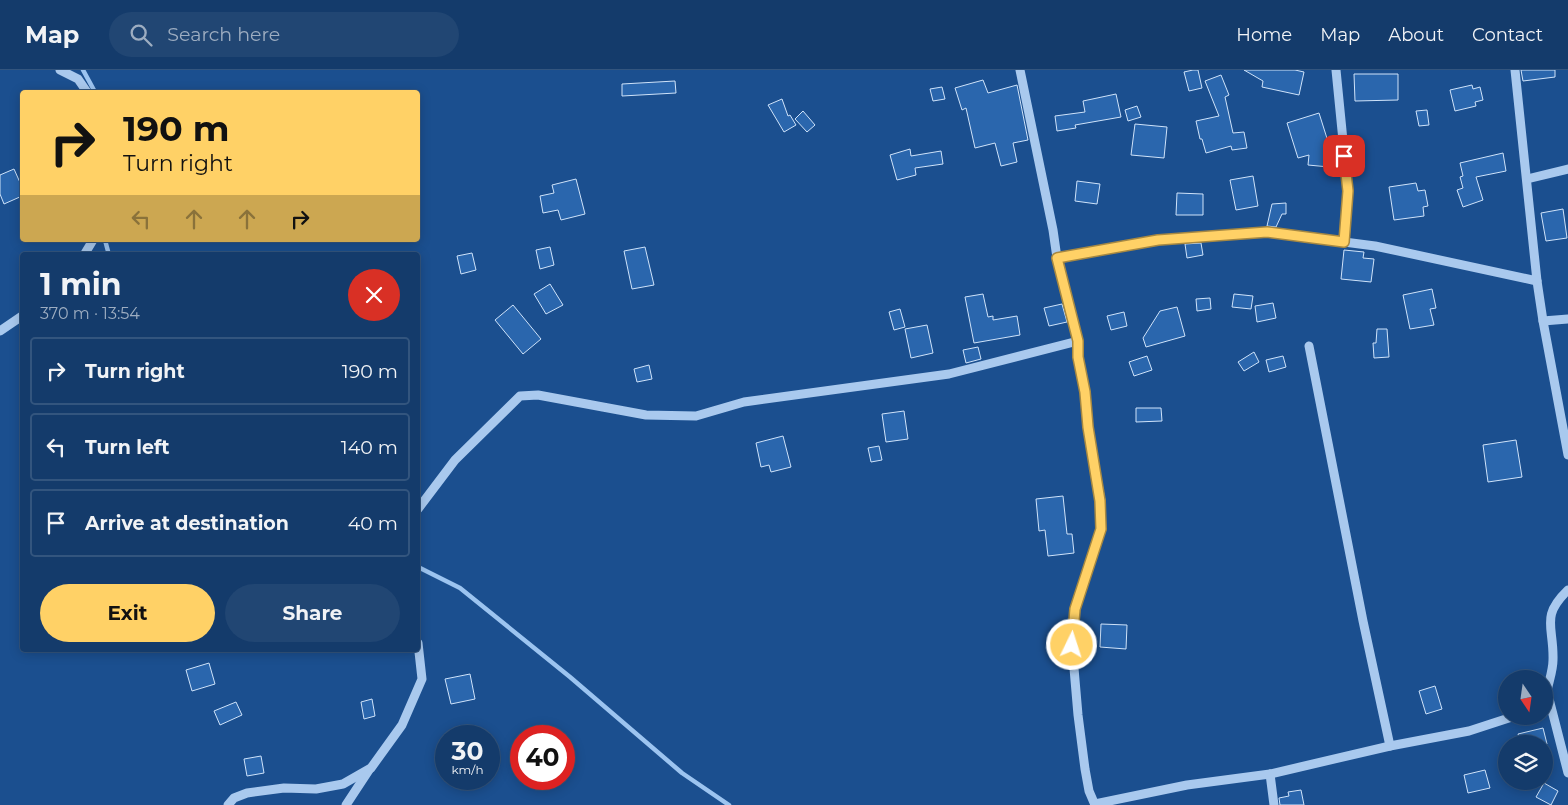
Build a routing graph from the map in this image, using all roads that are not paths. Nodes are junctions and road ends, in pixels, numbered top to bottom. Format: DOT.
graph roads {
  1 [pos="60,70"];
  2 [pos="1020,70"];
  3 [pos="1336,70"];
  4 [pos="1515,70"];
  5 [pos="86,90"];
  6 [pos="1568,169"];
  7 [pos="1527,180"];
  8 [pos="1344,242"];
  9 [pos="1057,258"];
  10 [pos="1537,281"];
  11 [pos="20,317"];
  12 [pos="1568,319"];
  13 [pos="1543,321"];
  14 [pos="0,331"];
  15 [pos="1078,341"];
  16 [pos="1310,346"];
  17 [pos="1568,455"];
  18 [pos="420,506"];
  19 [pos="1568,590"];
  20 [pos="419,652"];
  21 [pos="1551,670"];
  22 [pos="1553,720"];
  23 [pos="1498,722"];
  24 [pos="1390,746"];
  25 [pos="371,768"];
  26 [pos="1568,773"];
  27 [pos="1270,774"];
  28 [pos="1095,804"];
  29 [pos="228,805"];
  30 [pos="346,805"];
  31 [pos="1274,805"];
  1 -- 5 [label="street"];
  2 -- 9 [label="street"];
  3 -- 8 [label="street"];
  4 -- 7 [label="street"];
  6 -- 7 [label="street"];
  7 -- 10 [label="street"];
  8 -- 9 [label="street"];
  8 -- 10 [label="street"];
  9 -- 15 [label="street"];
  10 -- 13 [label="street"];
  11 -- 14 [label="street"];
  12 -- 13 [label="street"];
  13 -- 17 [label="street"];
  15 -- 18 [label="street"];
  15 -- 28 [label="street"];
  16 -- 24 [label="street"];
  19 -- 21 [label="street"];
  20 -- 25 [label="street"];
  22 -- 26 [label="street"];
  23 -- 24 [label="street"];
  24 -- 27 [label="street"];
  25 -- 29 [label="street"];
  25 -- 30 [label="street"];
  27 -- 28 [label="street"];
  27 -- 31 [label="street"];
}
